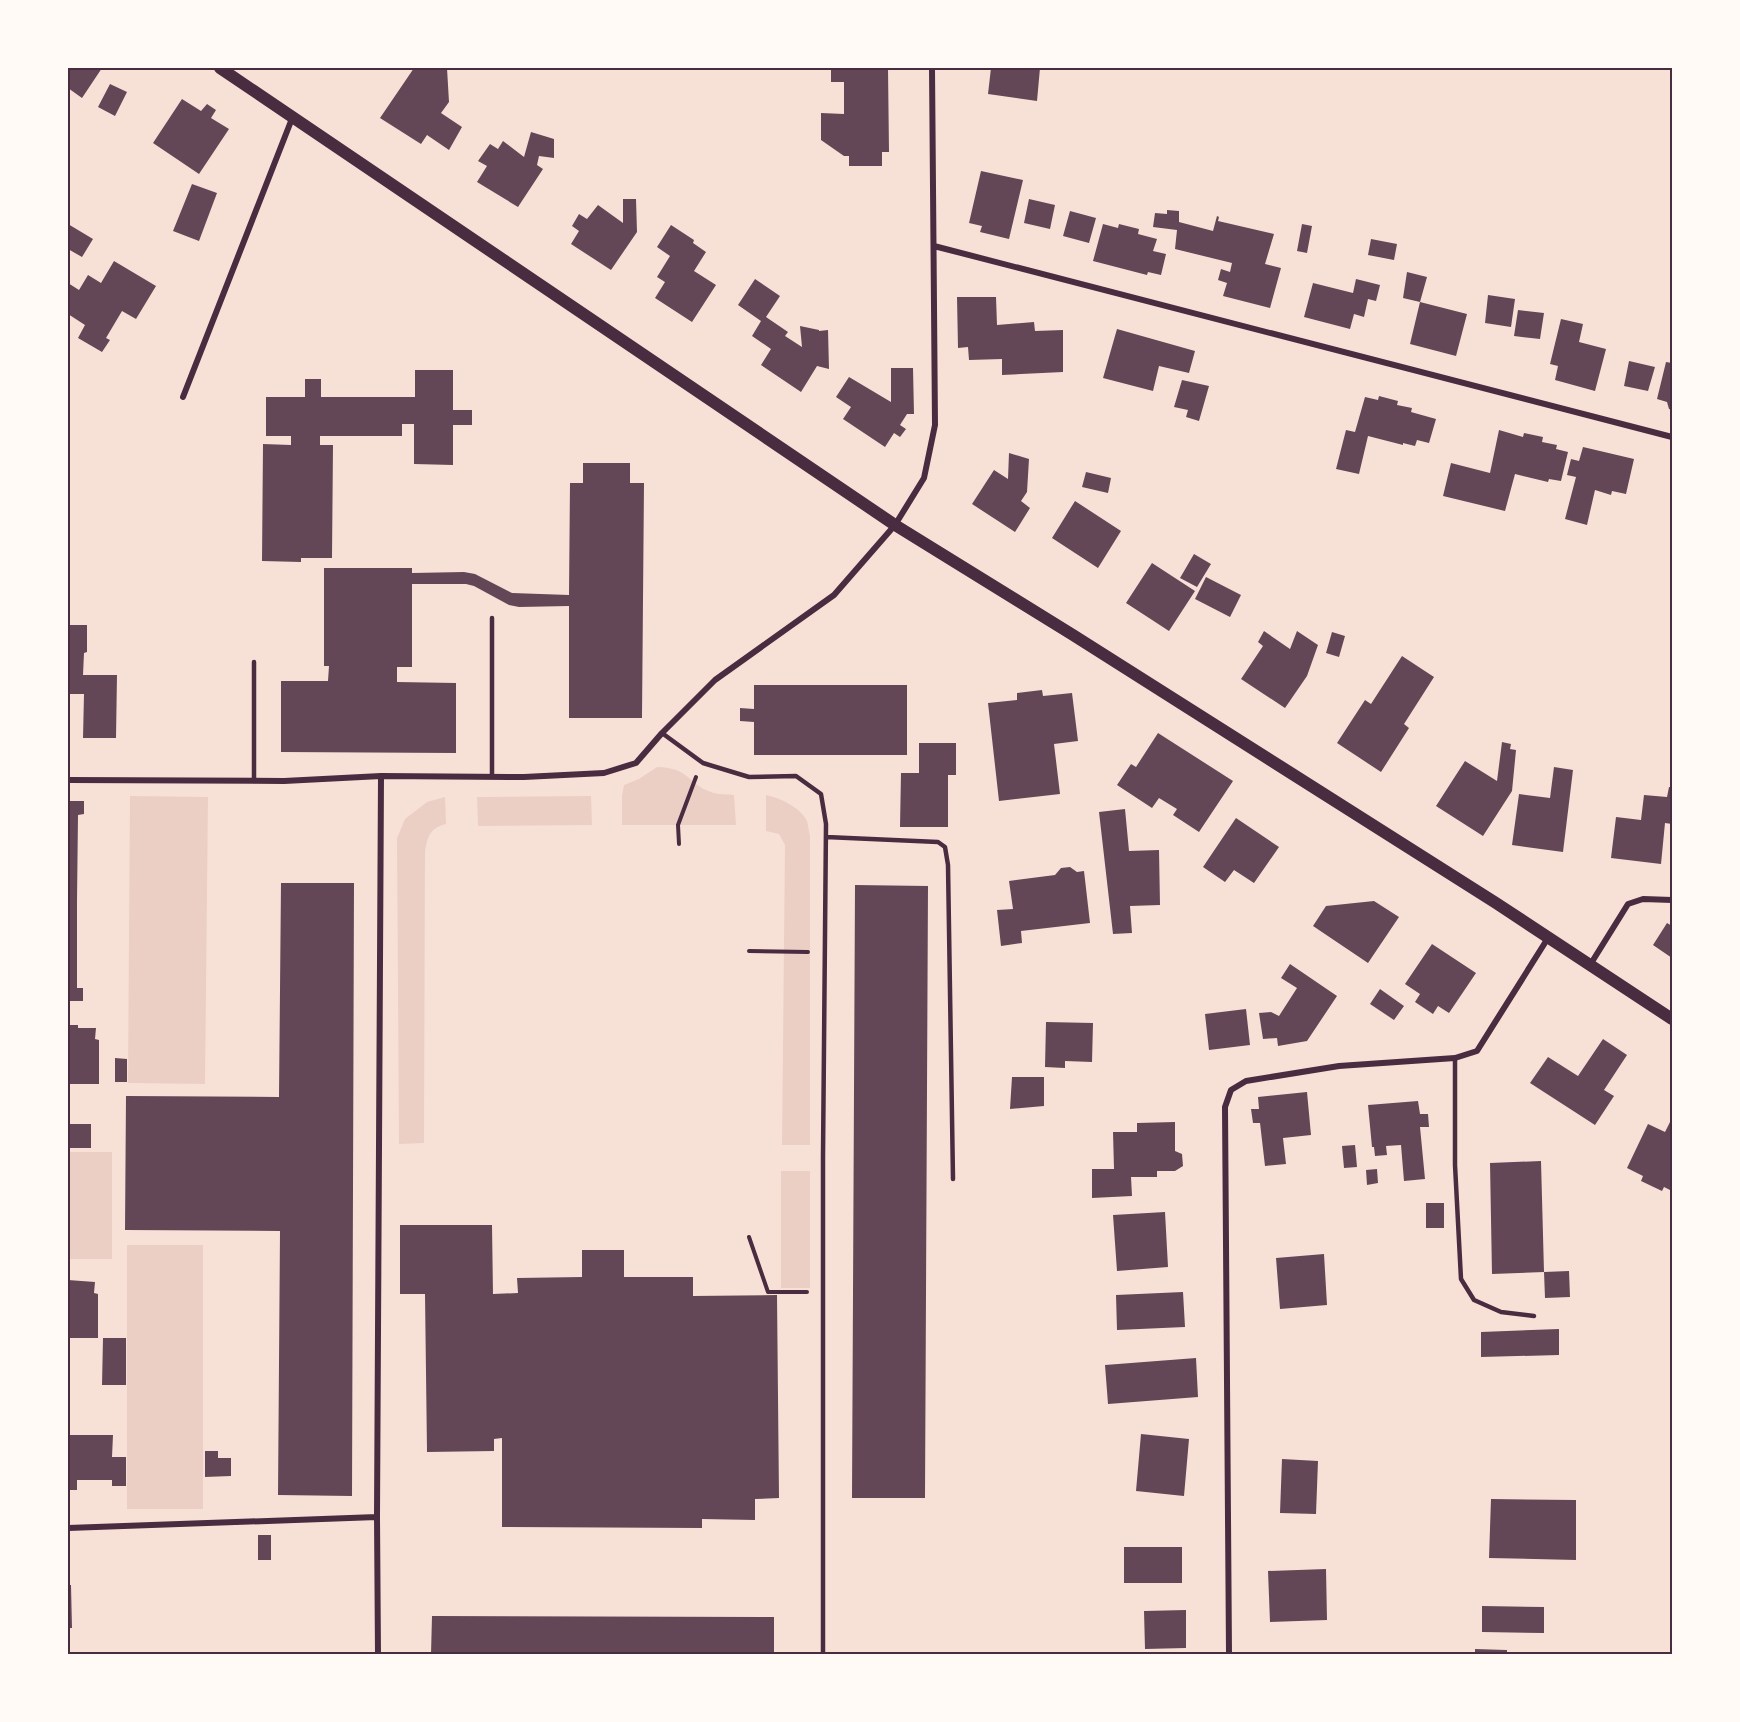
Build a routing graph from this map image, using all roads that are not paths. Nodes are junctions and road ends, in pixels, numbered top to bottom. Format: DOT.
graph roads {
  1 [pos="220,68"];
  2 [pos="932,68"];
  3 [pos="293,115"];
  4 [pos="934,246"];
  5 [pos="183,397"];
  6 [pos="1672,437"];
  7 [pos="895,525"];
  8 [pos="492,618"];
  9 [pos="254,662"];
  10 [pos="662,733"];
  11 [pos="381,776"];
  12 [pos="492,776"];
  13 [pos="68,780"];
  14 [pos="254,781"];
  15 [pos="826,837"];
  16 [pos="1672,900"];
  17 [pos="1548,938"];
  18 [pos="1590,966"];
  19 [pos="1672,1019"];
  20 [pos="1455,1058"];
  21 [pos="953,1179"];
  22 [pos="1534,1316"];
  23 [pos="377,1517"];
  24 [pos="68,1528"];
  25 [pos="378,1654"];
  26 [pos="823,1654"];
  27 [pos="1229,1654"];
  1 -- 3 [label="main road"];
  2 -- 4 [label="street"];
  3 -- 5 [label="street"];
  3 -- 7 [label="main road"];
  4 -- 6 [label="street"];
  4 -- 7 [label="street"];
  7 -- 10 [label="street"];
  7 -- 17 [label="main road"];
  8 -- 12 [label="lane"];
  9 -- 14 [label="lane"];
  10 -- 12 [label="street"];
  10 -- 15 [label="lane"];
  11 -- 12 [label="street"];
  11 -- 14 [label="street"];
  11 -- 23 [label="street"];
  13 -- 14 [label="street"];
  15 -- 21 [label="lane"];
  15 -- 26 [label="lane"];
  16 -- 18 [label="street"];
  17 -- 18 [label="main road"];
  17 -- 20 [label="street"];
  18 -- 19 [label="main road"];
  20 -- 22 [label="lane"];
  20 -- 27 [label="street"];
  23 -- 24 [label="street"];
  23 -- 25 [label="street"];
}
